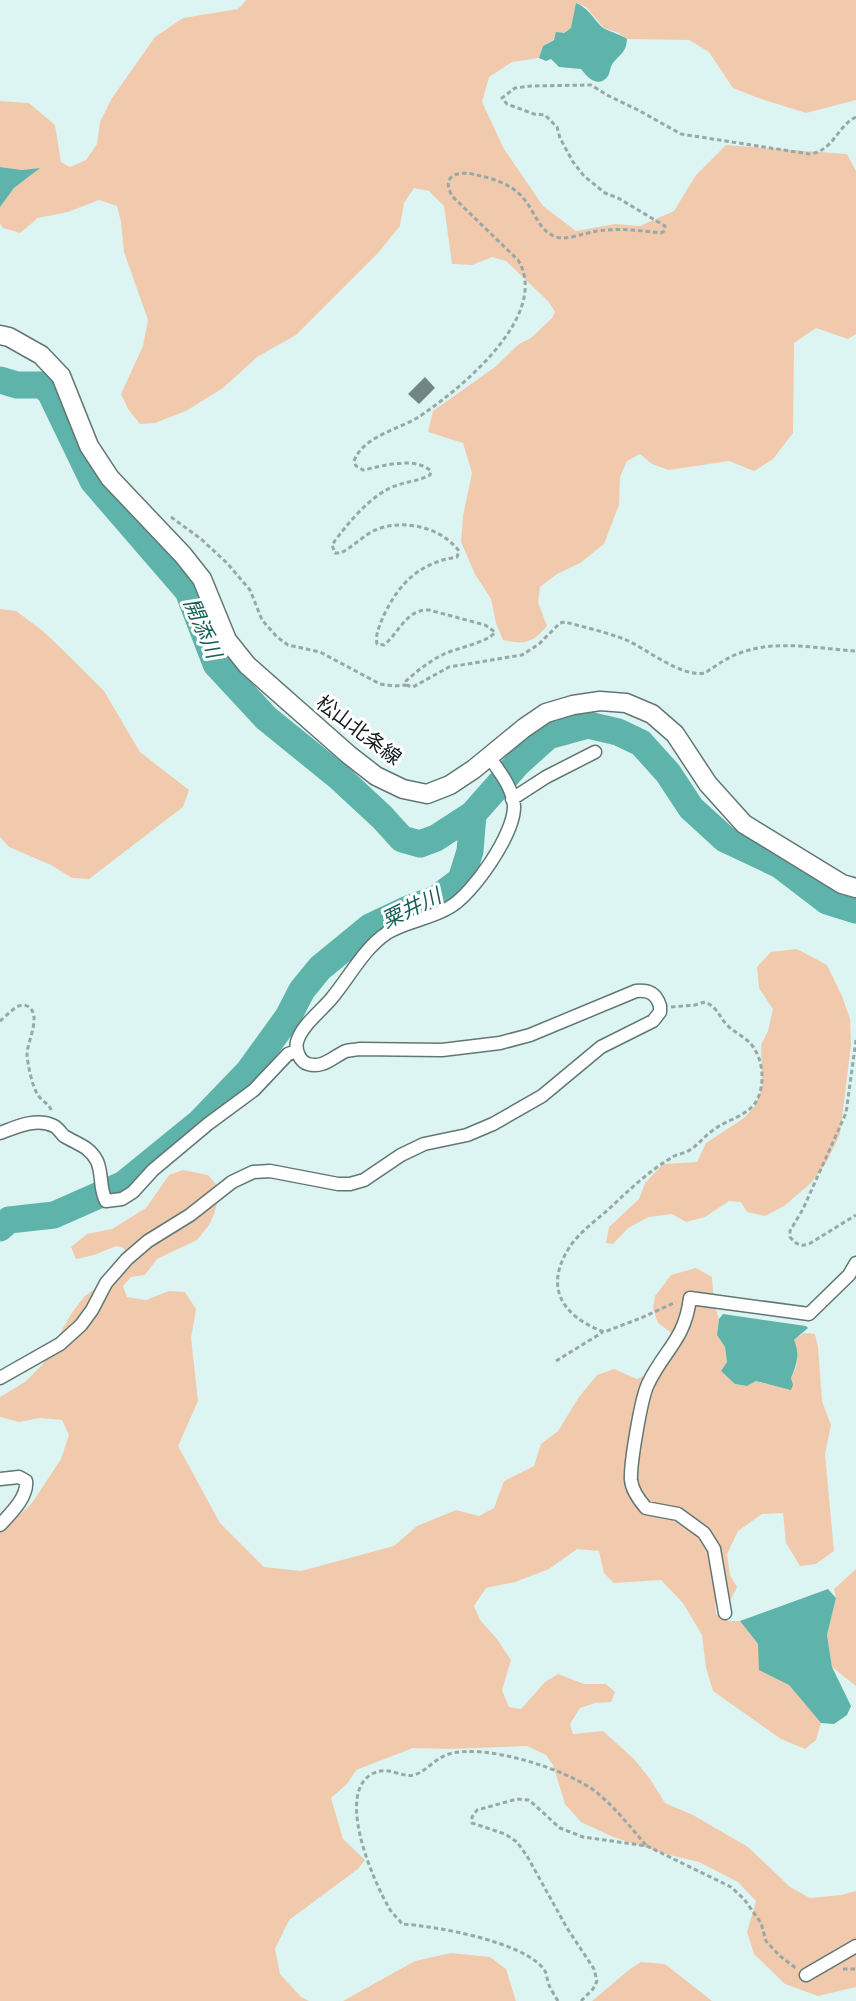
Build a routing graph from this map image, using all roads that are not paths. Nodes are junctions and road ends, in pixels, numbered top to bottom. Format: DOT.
graph roads {
  1 [pos="0,335"];
  2 [pos="595,752"];
  3 [pos="494,763"];
  4 [pos="511,793"];
  5 [pos="856,888"];
  6 [pos="297,1051"];
  7 [pos="0,1133"];
  8 [pos="856,1263"];
  9 [pos="0,1378"];
  10 [pos="0,1479"];
  11 [pos="0,1525"];
  12 [pos="726,1613"];
  13 [pos="856,1946"];
  14 [pos="806,1975"];
  1 -- 3 [label="main road, 松山北条線"];
  2 -- 4 [label="street"];
  3 -- 4 [label="street"];
  3 -- 5 [label="main road, 松山北条線"];
  4 -- 6 [label="street"];
  6 -- 7 [label="street"];
  6 -- 9 [label="street"];
  8 -- 12 [label="street"];
  10 -- 11 [label="street"];
  13 -- 14 [label="street"];
}
